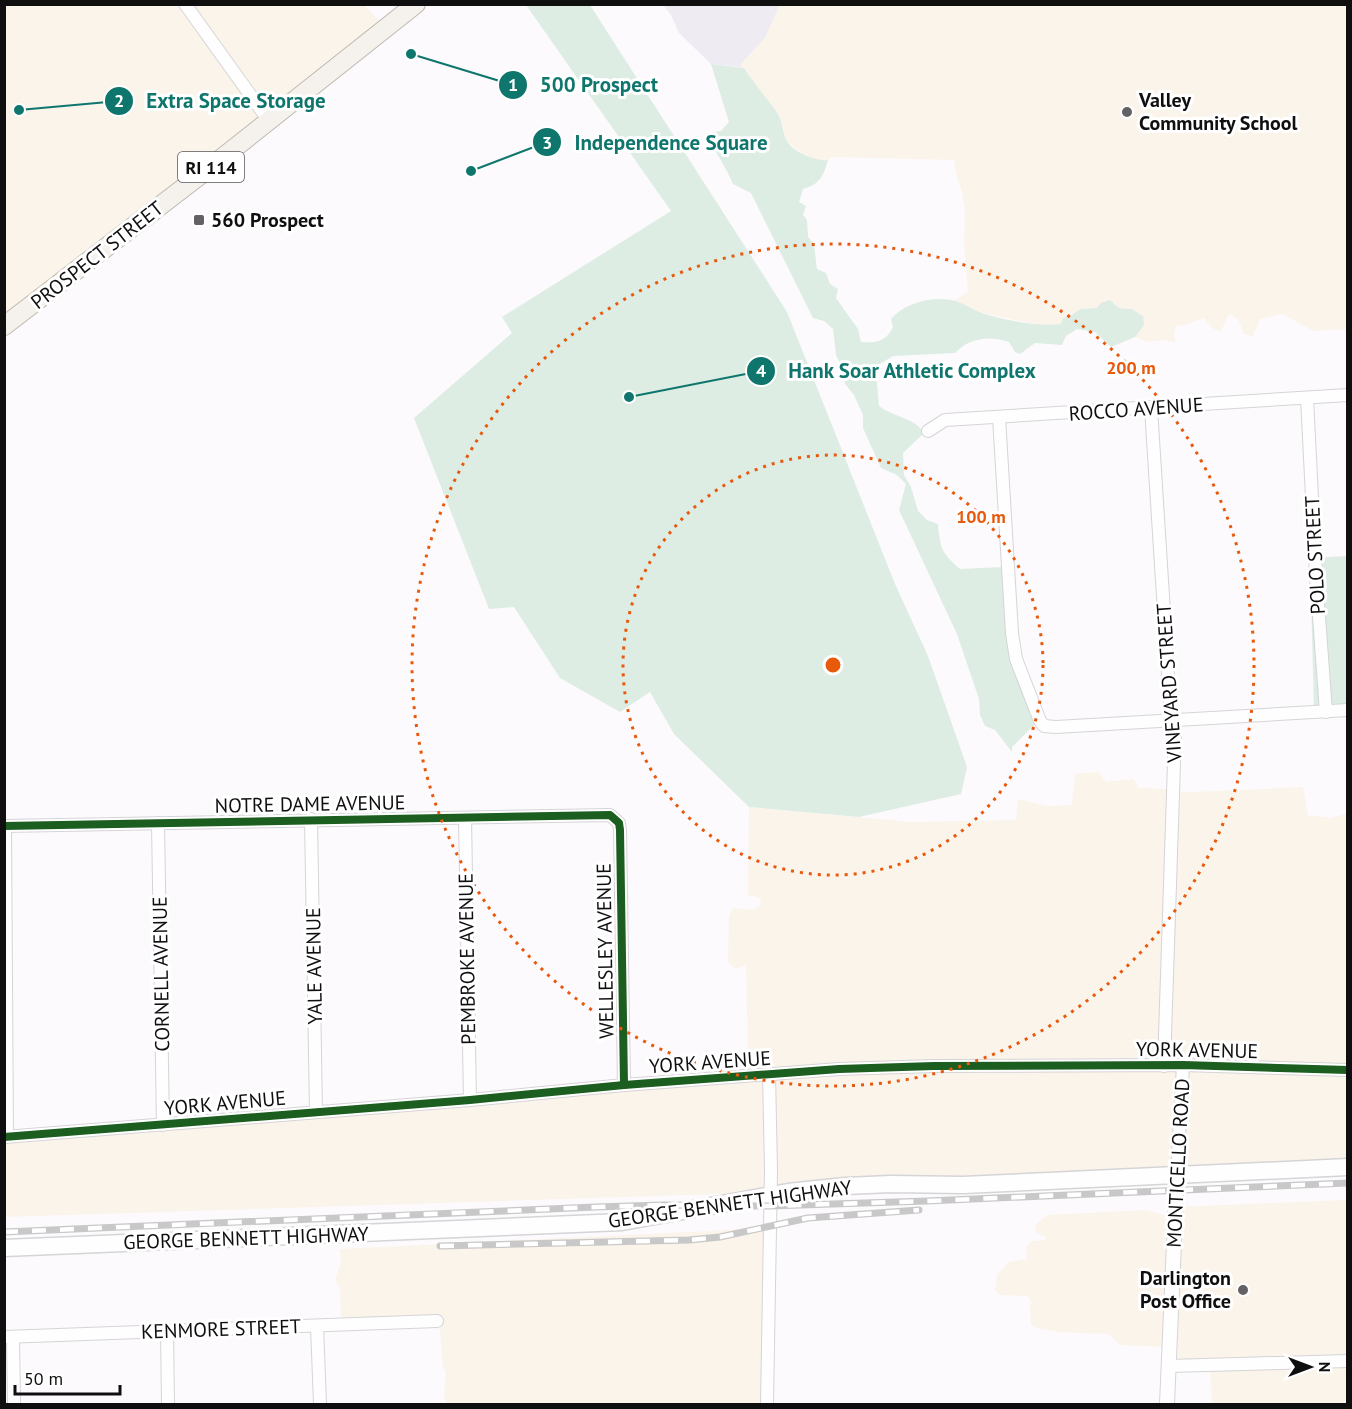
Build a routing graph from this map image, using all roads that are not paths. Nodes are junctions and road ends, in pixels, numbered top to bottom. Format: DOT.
graph roads {
  1 [pos="185,4"];
  2 [pos="416,4"];
  3 [pos="268,121"];
  4 [pos="4,326"];
  5 [pos="1347,395"];
  6 [pos="1307,398"];
  7 [pos="1151,408"];
  8 [pos="999,417"];
  9 [pos="928,431"];
  10 [pos="1347,710"];
  11 [pos="1326,712"];
  12 [pos="1173,720"];
  13 [pos="465,818"];
  14 [pos="615,818"];
  15 [pos="311,819"];
  16 [pos="158,823"];
  17 [pos="5,826"];
  18 [pos="1183,1065"];
  19 [pos="1164,1066"];
  20 [pos="1347,1070"];
  21 [pos="769,1074"];
  22 [pos="624,1085"];
  23 [pos="470,1100"];
  24 [pos="316,1112"];
  25 [pos="163,1125"];
  26 [pos="6,1137"];
  27 [pos="1347,1167"];
  28 [pos="1177,1174"];
  29 [pos="770,1196"];
  30 [pos="4,1248"];
  31 [pos="437,1321"];
  32 [pos="317,1326"];
  33 [pos="167,1330"];
  34 [pos="9,1337"];
  35 [pos="1347,1361"];
  36 [pos="1169,1366"];
  37 [pos="14,1404"];
  38 [pos="168,1404"];
  39 [pos="320,1404"];
  40 [pos="767,1404"];
  41 [pos="1167,1404"];
  1 -- 3 [label="street"];
  2 -- 3 [label="main road, PROSPECT STREET / RI 114"];
  3 -- 4 [label="main road, PROSPECT STREET / RI 114"];
  5 -- 6 [label="street, ROCCO AVENUE"];
  6 -- 7 [label="street, ROCCO AVENUE"];
  6 -- 11 [label="street, POLO STREET"];
  7 -- 8 [label="street, ROCCO AVENUE"];
  7 -- 12 [label="street, VINEYARD STREET"];
  8 -- 9 [label="street, ROCCO AVENUE"];
  8 -- 12 [label="street"];
  10 -- 11 [label="street"];
  11 -- 12 [label="street"];
  12 -- 19 [label="street, VINEYARD STREET"];
  13 -- 14 [label="street, NOTRE DAME AVENUE"];
  13 -- 15 [label="street, NOTRE DAME AVENUE"];
  13 -- 23 [label="street, PEMBROKE AVENUE"];
  14 -- 22 [label="street, WELLESLEY AVENUE"];
  15 -- 16 [label="street, NOTRE DAME AVENUE"];
  15 -- 24 [label="street, YALE AVENUE"];
  16 -- 17 [label="street, NOTRE DAME AVENUE"];
  16 -- 25 [label="street, CORNELL AVENUE"];
  17 -- 26 [label="street"];
  18 -- 19 [label="street, YORK AVENUE"];
  18 -- 20 [label="street, YORK AVENUE"];
  18 -- 28 [label="street, MONTICELLO ROAD"];
  19 -- 21 [label="street, YORK AVENUE"];
  21 -- 22 [label="street, YORK AVENUE"];
  21 -- 29 [label="street"];
  22 -- 23 [label="street, YORK AVENUE"];
  23 -- 24 [label="street, YORK AVENUE"];
  24 -- 25 [label="street, YORK AVENUE"];
  25 -- 26 [label="street, YORK AVENUE"];
  27 -- 28 [label="main road, GEORGE BENNETT HIGHWAY"];
  28 -- 29 [label="main road, GEORGE BENNETT HIGHWAY"];
  28 -- 36 [label="street, MONTICELLO ROAD"];
  29 -- 30 [label="main road, GEORGE BENNETT HIGHWAY"];
  29 -- 40 [label="street"];
  31 -- 32 [label="street, KENMORE STREET"];
  32 -- 33 [label="street, KENMORE STREET"];
  32 -- 39 [label="street"];
  33 -- 34 [label="street, KENMORE STREET"];
  33 -- 38 [label="street"];
  34 -- 37 [label="street"];
  35 -- 36 [label="street"];
  36 -- 41 [label="street, MONTICELLO ROAD"];
}
